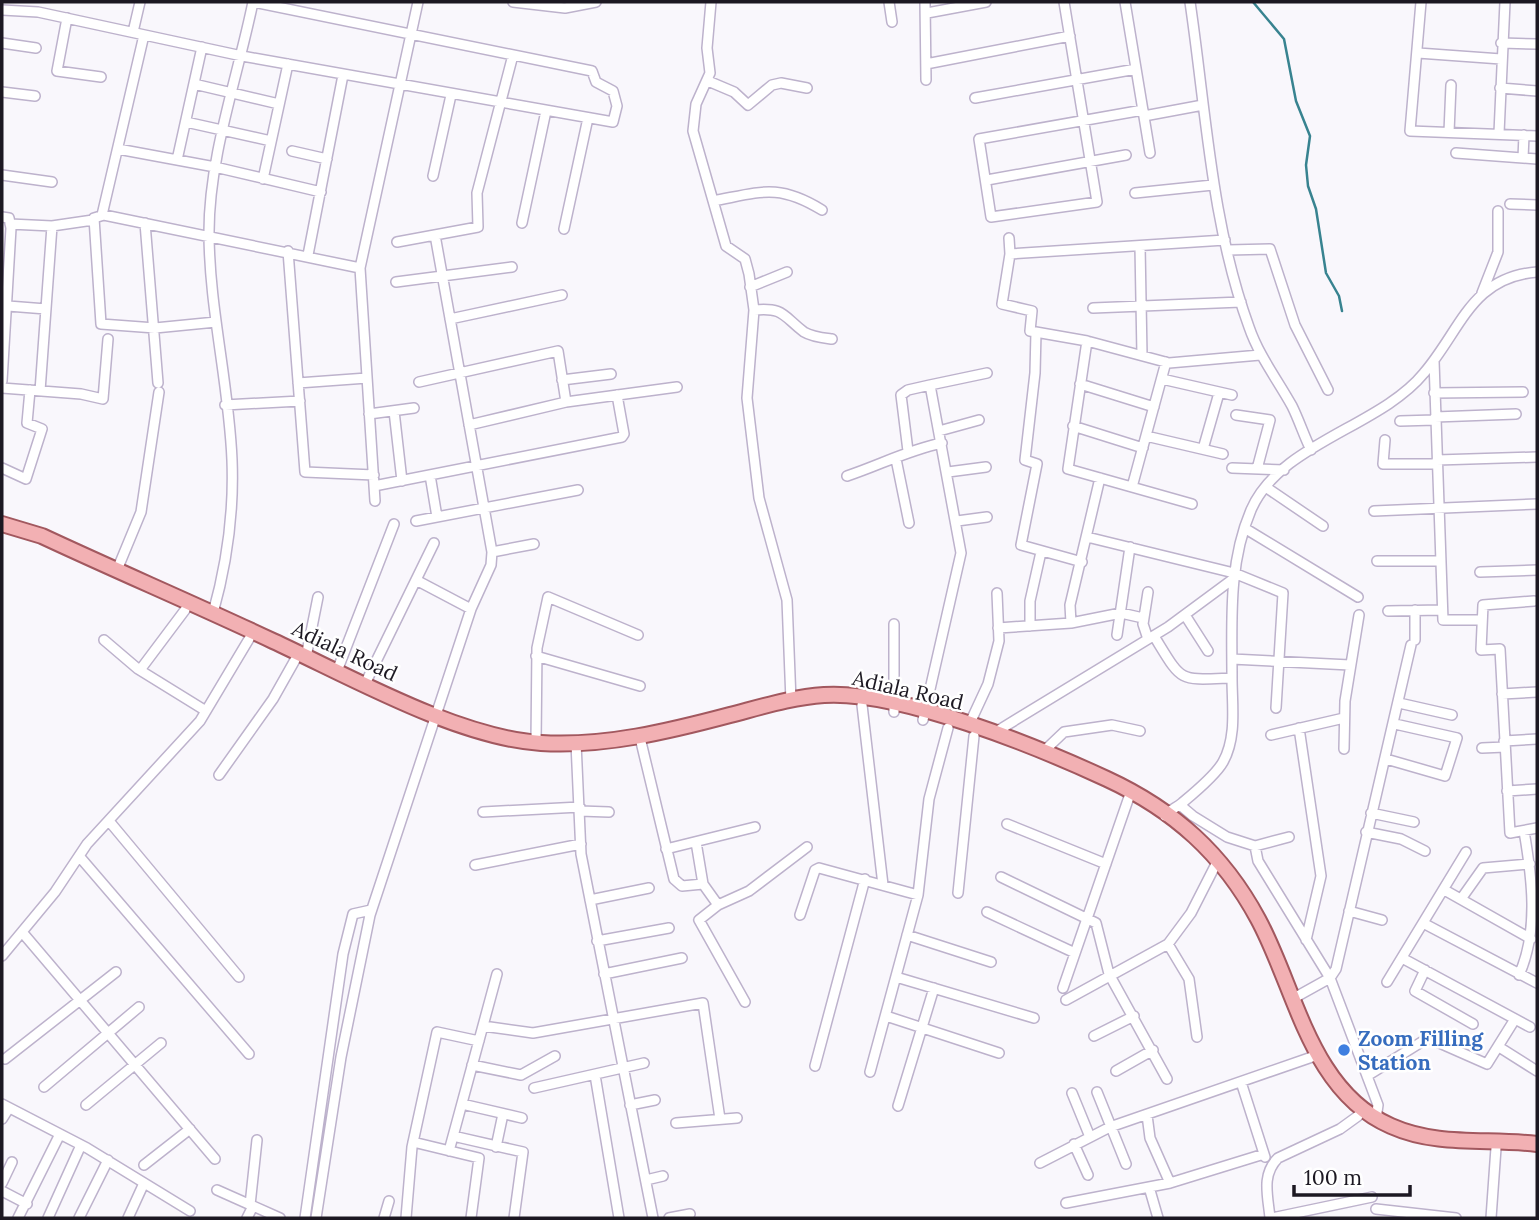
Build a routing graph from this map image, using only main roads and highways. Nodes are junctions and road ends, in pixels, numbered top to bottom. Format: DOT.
graph roads {
  1 [pos="2,524"];
  2 [pos="2,533"];
  3 [pos="300,658"];
  4 [pos="894,708"];
  5 [pos="924,716"];
  6 [pos="435,718"];
  7 [pos="971,731"];
  8 [pos="577,747"];
  9 [pos="1171,811"];
  10 [pos="1537,1144"];
  11 [pos="1537,1150"];
  1 -- 3 [label="main road, Adiala Road"];
  2 -- 3 [label="main road, Adiala Road"];
  3 -- 6 [label="main road, Adiala Road"];
  3 -- 6 [label="main road, Adiala Road"];
  4 -- 5 [label="main road, Adiala Road"];
  4 -- 8 [label="main road, Adiala Road"];
  4 -- 8 [label="main road, Adiala Road"];
  5 -- 7 [label="main road, Adiala Road"];
  5 -- 7 [label="main road, Adiala Road"];
  6 -- 8 [label="main road, Adiala Road"];
  6 -- 8 [label="main road, Adiala Road"];
  7 -- 9 [label="main road, Adiala Road"];
  7 -- 9 [label="main road, Adiala Road"];
  9 -- 10 [label="main road, Adiala Road"];
  9 -- 11 [label="main road, Adiala Road"];
}
